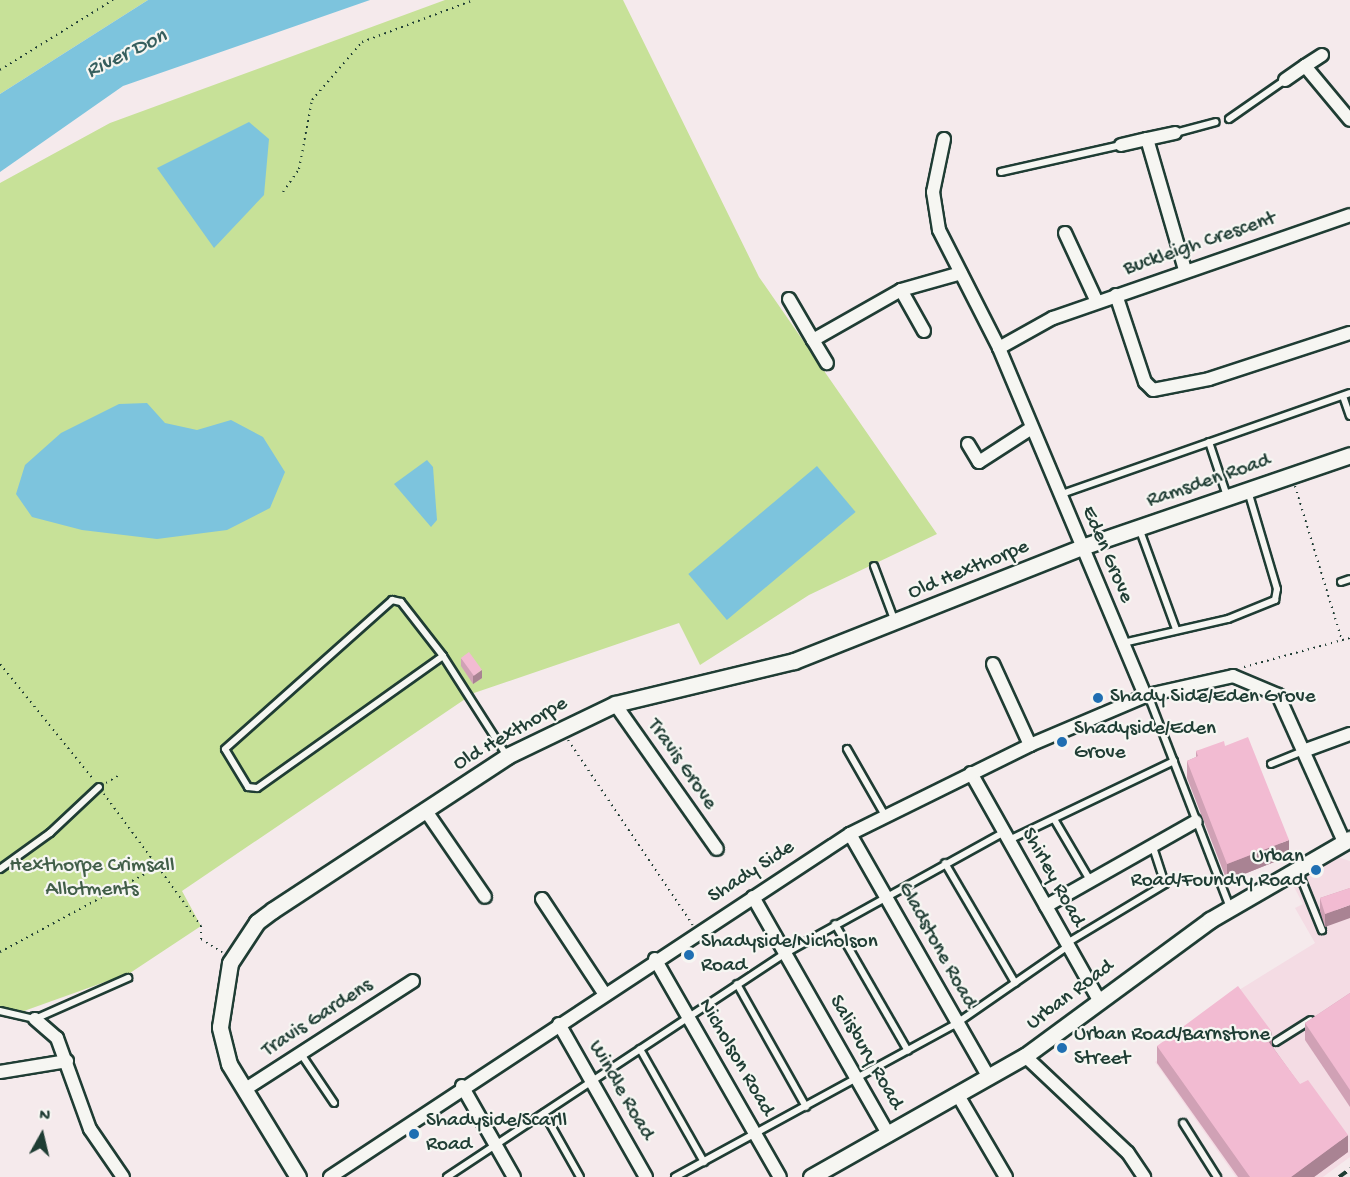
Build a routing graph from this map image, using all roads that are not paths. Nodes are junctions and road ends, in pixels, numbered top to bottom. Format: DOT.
graph roads {
  1 [pos="1322,55"];
  2 [pos="1305,66"];
  3 [pos="1285,80"];
  4 [pos="1229,119"];
  5 [pos="1350,120"];
  6 [pos="1216,122"];
  7 [pos="1175,133"];
  8 [pos="944,139"];
  9 [pos="1147,139"];
  10 [pos="1121,145"];
  11 [pos="1001,172"];
  12 [pos="1350,215"];
  13 [pos="1065,233"];
  14 [pos="1185,270"];
  15 [pos="961,273"];
  16 [pos="901,290"];
  17 [pos="1116,295"];
  18 [pos="789,299"];
  19 [pos="1097,302"];
  20 [pos="924,331"];
  21 [pos="1350,333"];
  22 [pos="813,340"];
  23 [pos="999,348"];
  24 [pos="827,363"];
  25 [pos="1346,395"];
  26 [pos="1350,416"];
  27 [pos="1030,429"];
  28 [pos="1209,442"];
  29 [pos="968,444"];
  30 [pos="1350,455"];
  31 [pos="1248,490"];
  32 [pos="1059,495"];
  33 [pos="1227,498"];
  34 [pos="1139,528"];
  35 [pos="1082,547"];
  36 [pos="874,566"];
  37 [pos="1350,579"];
  38 [pos="1341,582"];
  39 [pos="896,624"];
  40 [pos="1176,629"];
  41 [pos="1122,644"];
  42 [pos="443,656"];
  43 [pos="993,664"];
  44 [pos="1146,696"];
  45 [pos="615,704"];
  46 [pos="1350,734"];
  47 [pos="1030,745"];
  48 [pos="847,748"];
  49 [pos="1306,750"];
  50 [pos="507,756"];
  51 [pos="1174,761"];
  52 [pos="1271,764"];
  53 [pos="971,773"];
  54 [pos="99,787"];
  55 [pos="426,811"];
  56 [pos="886,818"];
  57 [pos="1054,819"];
  58 [pos="1196,821"];
  59 [pos="850,834"];
  60 [pos="1006,836"];
  61 [pos="1347,840"];
  62 [pos="1152,844"];
  63 [pos="717,849"];
  64 [pos="945,863"];
  65 [pos="1297,868"];
  66 [pos="0,869"];
  67 [pos="1090,880"];
  68 [pos="885,894"];
  69 [pos="485,897"];
  70 [pos="753,897"];
  71 [pos="542,899"];
  72 [pos="1046,906"];
  73 [pos="1230,907"];
  74 [pos="835,924"];
  75 [pos="1322,930"];
  76 [pos="1067,945"];
  77 [pos="786,953"];
  78 [pos="655,959"];
  79 [pos="128,978"];
  80 [pos="413,981"];
  81 [pos="1015,983"];
  82 [pos="737,984"];
  83 [pos="604,993"];
  84 [pos="1100,1002"];
  85 [pos="0,1011"];
  86 [pos="1319,1015"];
  87 [pos="688,1016"];
  88 [pos="35,1019"];
  89 [pos="957,1023"];
  90 [pos="559,1024"];
  91 [pos="1276,1042"];
  92 [pos="640,1049"];
  93 [pos="908,1051"];
  94 [pos="301,1054"];
  95 [pos="1026,1056"];
  96 [pos="67,1061"];
  97 [pos="0,1072"];
  98 [pos="989,1078"];
  99 [pos="858,1079"];
  100 [pos="592,1082"];
  101 [pos="462,1086"];
  102 [pos="244,1090"];
  103 [pos="959,1097"];
  104 [pos="334,1102"];
  105 [pos="806,1107"];
  106 [pos="544,1113"];
  107 [pos="1184,1123"];
  108 [pos="756,1135"];
  109 [pos="889,1135"];
  110 [pos="495,1145"];
  111 [pos="704,1162"];
  112 [pos="123,1177"];
  113 [pos="298,1177"];
  114 [pos="330,1177"];
  115 [pos="447,1177"];
  116 [pos="514,1177"];
  117 [pos="580,1177"];
  118 [pos="646,1177"];
  119 [pos="675,1177"];
  120 [pos="780,1177"];
  121 [pos="811,1177"];
  122 [pos="1006,1177"];
  123 [pos="1144,1177"];
  124 [pos="1217,1177"];
  1 -- 2 [label="street"];
  2 -- 3 [label="street"];
  2 -- 5 [label="street"];
  3 -- 4 [label="lane"];
  6 -- 7 [label="lane"];
  7 -- 9 [label="street"];
  8 -- 15 [label="street, Eden Grove"];
  9 -- 10 [label="street"];
  9 -- 14 [label="street"];
  10 -- 11 [label="lane"];
  12 -- 14 [label="street, Buckleigh Crescent"];
  13 -- 19 [label="street"];
  14 -- 17 [label="street, Buckleigh Crescent"];
  15 -- 16 [label="street"];
  15 -- 23 [label="street, Eden Grove"];
  16 -- 20 [label="street"];
  16 -- 22 [label="street"];
  17 -- 19 [label="street"];
  17 -- 21 [label="street, Buckleigh Crescent"];
  18 -- 22 [label="street"];
  19 -- 23 [label="street"];
  22 -- 24 [label="street"];
  23 -- 27 [label="street, Eden Grove"];
  25 -- 26 [label="lane"];
  25 -- 28 [label="lane"];
  27 -- 29 [label="street"];
  27 -- 32 [label="street, Eden Grove"];
  28 -- 32 [label="lane"];
  28 -- 33 [label="lane"];
  30 -- 31 [label="street, Ramsden Road"];
  31 -- 33 [label="street, Ramsden Road"];
  31 -- 40 [label="lane"];
  32 -- 35 [label="street, Eden Grove"];
  33 -- 34 [label="street, Ramsden Road"];
  34 -- 35 [label="street, Ramsden Road"];
  34 -- 40 [label="lane"];
  35 -- 39 [label="street, Old Hexthorpe"];
  35 -- 41 [label="street, Eden Grove"];
  36 -- 39 [label="lane"];
  37 -- 38 [label="lane"];
  39 -- 45 [label="street, Old Hexthorpe"];
  40 -- 41 [label="lane"];
  41 -- 44 [label="street, Eden Grove"];
  42 -- 42 [label="lane"];
  42 -- 50 [label="lane"];
  43 -- 47 [label="street"];
  44 -- 47 [label="street, Shady Side"];
  44 -- 49 [label="street, Shady Side"];
  44 -- 51 [label="lane"];
  45 -- 50 [label="street, Old Hexthorpe"];
  45 -- 63 [label="street, Travis Grove"];
  46 -- 49 [label="street"];
  47 -- 53 [label="street, Shady Side"];
  48 -- 56 [label="lane"];
  49 -- 52 [label="lane"];
  49 -- 61 [label="street"];
  50 -- 55 [label="street, Old Hexthorpe"];
  51 -- 57 [label="lane"];
  51 -- 58 [label="lane"];
  53 -- 56 [label="street, Shady Side"];
  53 -- 60 [label="street, Shirley Road"];
  54 -- 66 [label="lane"];
  55 -- 69 [label="street"];
  55 -- 102 [label="street, Old Hexthorpe"];
  56 -- 59 [label="street, Shady Side"];
  57 -- 60 [label="lane"];
  57 -- 67 [label="lane"];
  58 -- 62 [label="street"];
  58 -- 73 [label="lane"];
  59 -- 68 [label="street, Gladstone Road"];
  59 -- 70 [label="street, Shady Side"];
  60 -- 64 [label="lane"];
  60 -- 72 [label="street, Shirley Road"];
  61 -- 65 [label="street, Urban Road"];
  62 -- 67 [label="street"];
  62 -- 76 [label="lane"];
  64 -- 68 [label="lane"];
  64 -- 81 [label="lane"];
  65 -- 73 [label="street, Urban Road"];
  65 -- 75 [label="lane"];
  67 -- 72 [label="street"];
  68 -- 74 [label="lane"];
  68 -- 89 [label="street, Gladstone Road"];
  70 -- 77 [label="street, Salisbury Road"];
  70 -- 78 [label="street, Shady Side"];
  71 -- 83 [label="street"];
  72 -- 76 [label="street, Shirley Road"];
  73 -- 84 [label="street, Urban Road"];
  74 -- 77 [label="lane"];
  74 -- 93 [label="lane"];
  76 -- 81 [label="lane"];
  76 -- 84 [label="street, Shirley Road"];
  77 -- 82 [label="lane"];
  77 -- 99 [label="street, Salisbury Road"];
  78 -- 83 [label="street, Shady Side"];
  78 -- 87 [label="street, Nicholson Road"];
  79 -- 88 [label="lane"];
  80 -- 94 [label="street, Travis Gardens"];
  81 -- 89 [label="lane"];
  82 -- 87 [label="lane"];
  82 -- 105 [label="lane"];
  83 -- 90 [label="street, Shady Side"];
  84 -- 95 [label="street, Urban Road"];
  85 -- 88 [label="lane"];
  86 -- 91 [label="lane"];
  87 -- 92 [label="lane"];
  87 -- 108 [label="street, Nicholson Road"];
  88 -- 96 [label="street"];
  89 -- 93 [label="lane"];
  89 -- 98 [label="street, Gladstone Road"];
  90 -- 100 [label="street, Windle Road"];
  90 -- 101 [label="street, Shady Side"];
  92 -- 100 [label="lane"];
  92 -- 111 [label="lane"];
  93 -- 99 [label="lane"];
  94 -- 102 [label="street, Travis Gardens"];
  94 -- 104 [label="lane"];
  95 -- 98 [label="street, Urban Road"];
  95 -- 123 [label="street"];
  96 -- 97 [label="street"];
  96 -- 112 [label="street"];
  98 -- 103 [label="street, Urban Road"];
  99 -- 105 [label="lane"];
  99 -- 109 [label="street, Salisbury Road"];
  100 -- 106 [label="lane"];
  100 -- 118 [label="street, Windle Road"];
  101 -- 110 [label="street"];
  101 -- 114 [label="street, Shady Side"];
  102 -- 113 [label="street, Old Hexthorpe"];
  103 -- 109 [label="street, Urban Road"];
  103 -- 122 [label="street"];
  105 -- 108 [label="lane"];
  106 -- 110 [label="lane"];
  106 -- 117 [label="lane"];
  107 -- 124 [label="lane"];
  108 -- 111 [label="lane"];
  108 -- 120 [label="street, Nicholson Road"];
  109 -- 121 [label="street, Urban Road"];
  110 -- 115 [label="lane"];
  110 -- 116 [label="street"];
  111 -- 119 [label="lane"];
}
